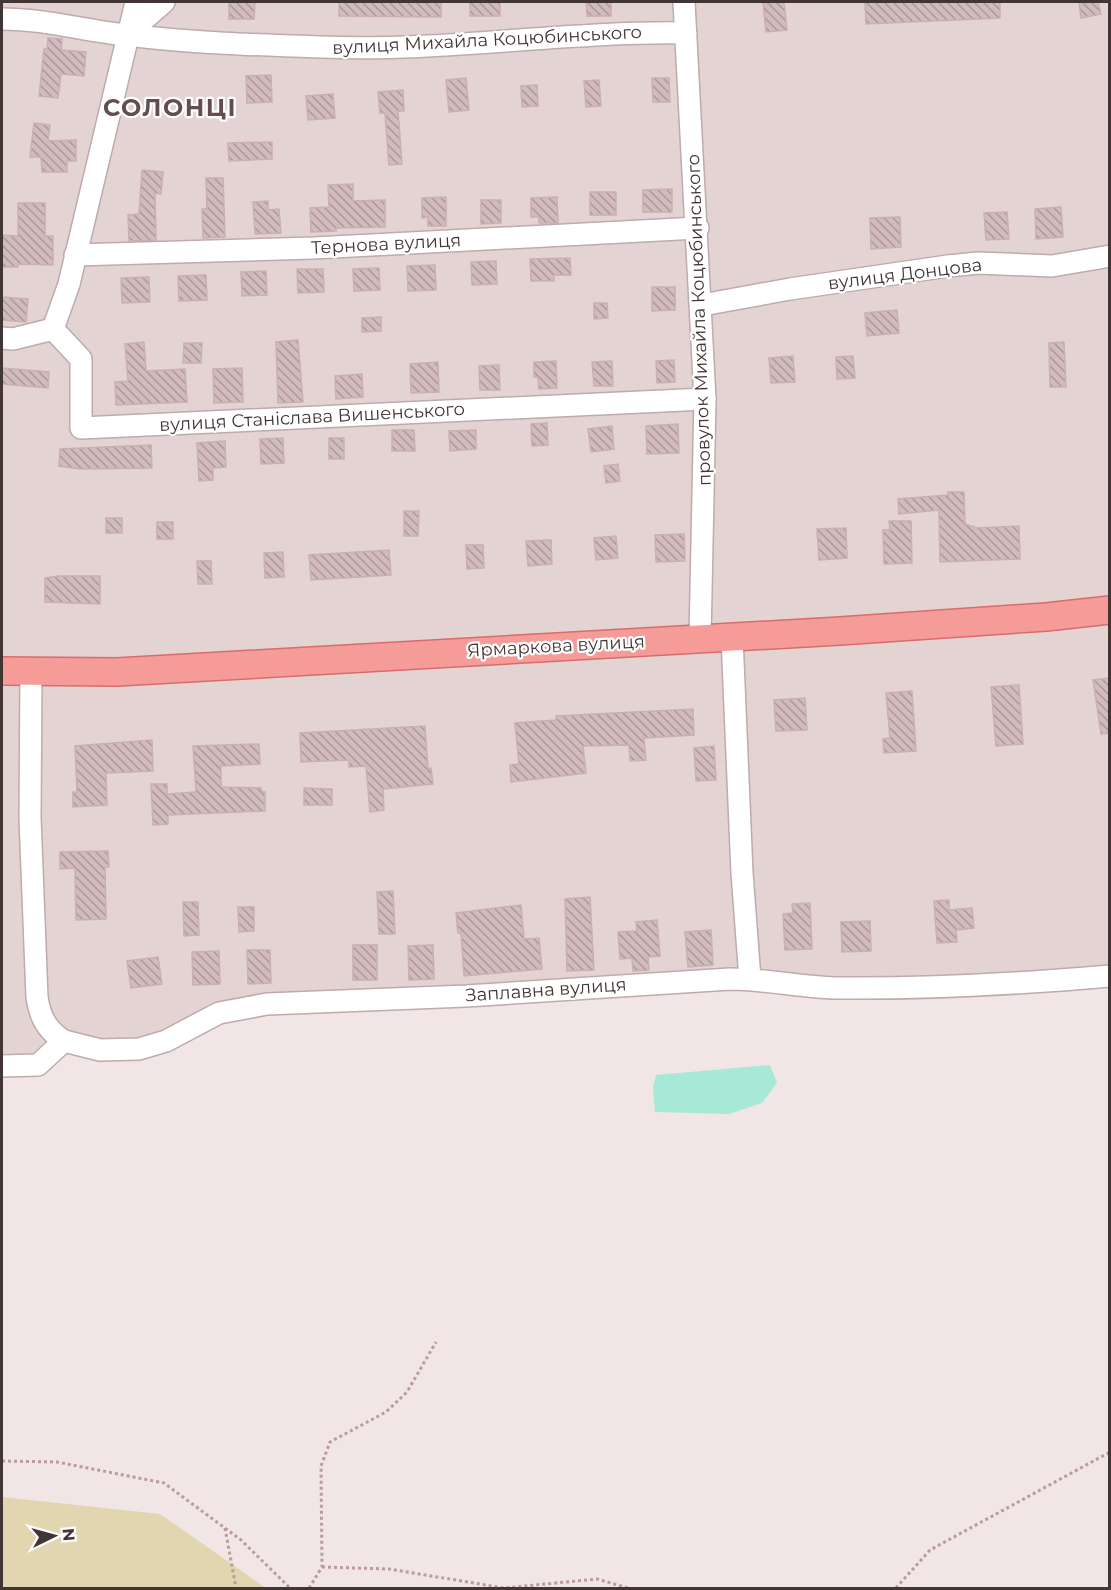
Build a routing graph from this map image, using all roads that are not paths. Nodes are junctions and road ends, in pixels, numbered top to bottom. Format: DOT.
graph roads {
  1 [pos="135,2"];
  2 [pos="164,2"];
  3 [pos="684,2"];
  4 [pos="2,19"];
  5 [pos="686,33"];
  6 [pos="126,35"];
  7 [pos="698,228"];
  8 [pos="75,255"];
  9 [pos="1110,256"];
  10 [pos="702,305"];
  11 [pos="53,329"];
  12 [pos="2,339"];
  13 [pos="705,399"];
  14 [pos="1110,610"];
  15 [pos="732,637"];
  16 [pos="700,639"];
  17 [pos="2,670"];
  18 [pos="31,672"];
  19 [pos="1110,976"];
  20 [pos="750,979"];
  21 [pos="64,1041"];
  22 [pos="2,1066"];
  1 -- 6 [label="street"];
  2 -- 6 [label="street"];
  3 -- 5 [label="street, провулок Михайла Коцюбинського"];
  4 -- 6 [label="street, вулиця Михайла Коцюбинського"];
  5 -- 6 [label="street, вулиця Михайла Коцюбинського"];
  5 -- 7 [label="street, провулок Михайла Коцюбинського"];
  6 -- 8 [label="street"];
  7 -- 8 [label="street, Тернова вулиця"];
  7 -- 10 [label="street, провулок Михайла Коцюбинського"];
  8 -- 11 [label="street"];
  9 -- 10 [label="street, вулиця Донцова"];
  10 -- 13 [label="street, провулок Михайла Коцюбинського"];
  11 -- 12 [label="street"];
  11 -- 13 [label="street, вулиця Станіслава Вишенського"];
  13 -- 16 [label="street, провулок Михайла Коцюбинського"];
  14 -- 15 [label="main road, Ярмаркова вулиця"];
  15 -- 16 [label="main road, Ярмаркова вулиця"];
  15 -- 20 [label="street"];
  16 -- 18 [label="main road, Ярмаркова вулиця"];
  17 -- 18 [label="main road, Ярмаркова вулиця"];
  18 -- 21 [label="street"];
  19 -- 20 [label="street, Заплавна вулиця"];
  20 -- 21 [label="street, Заплавна вулиця"];
  21 -- 22 [label="street"];
}
